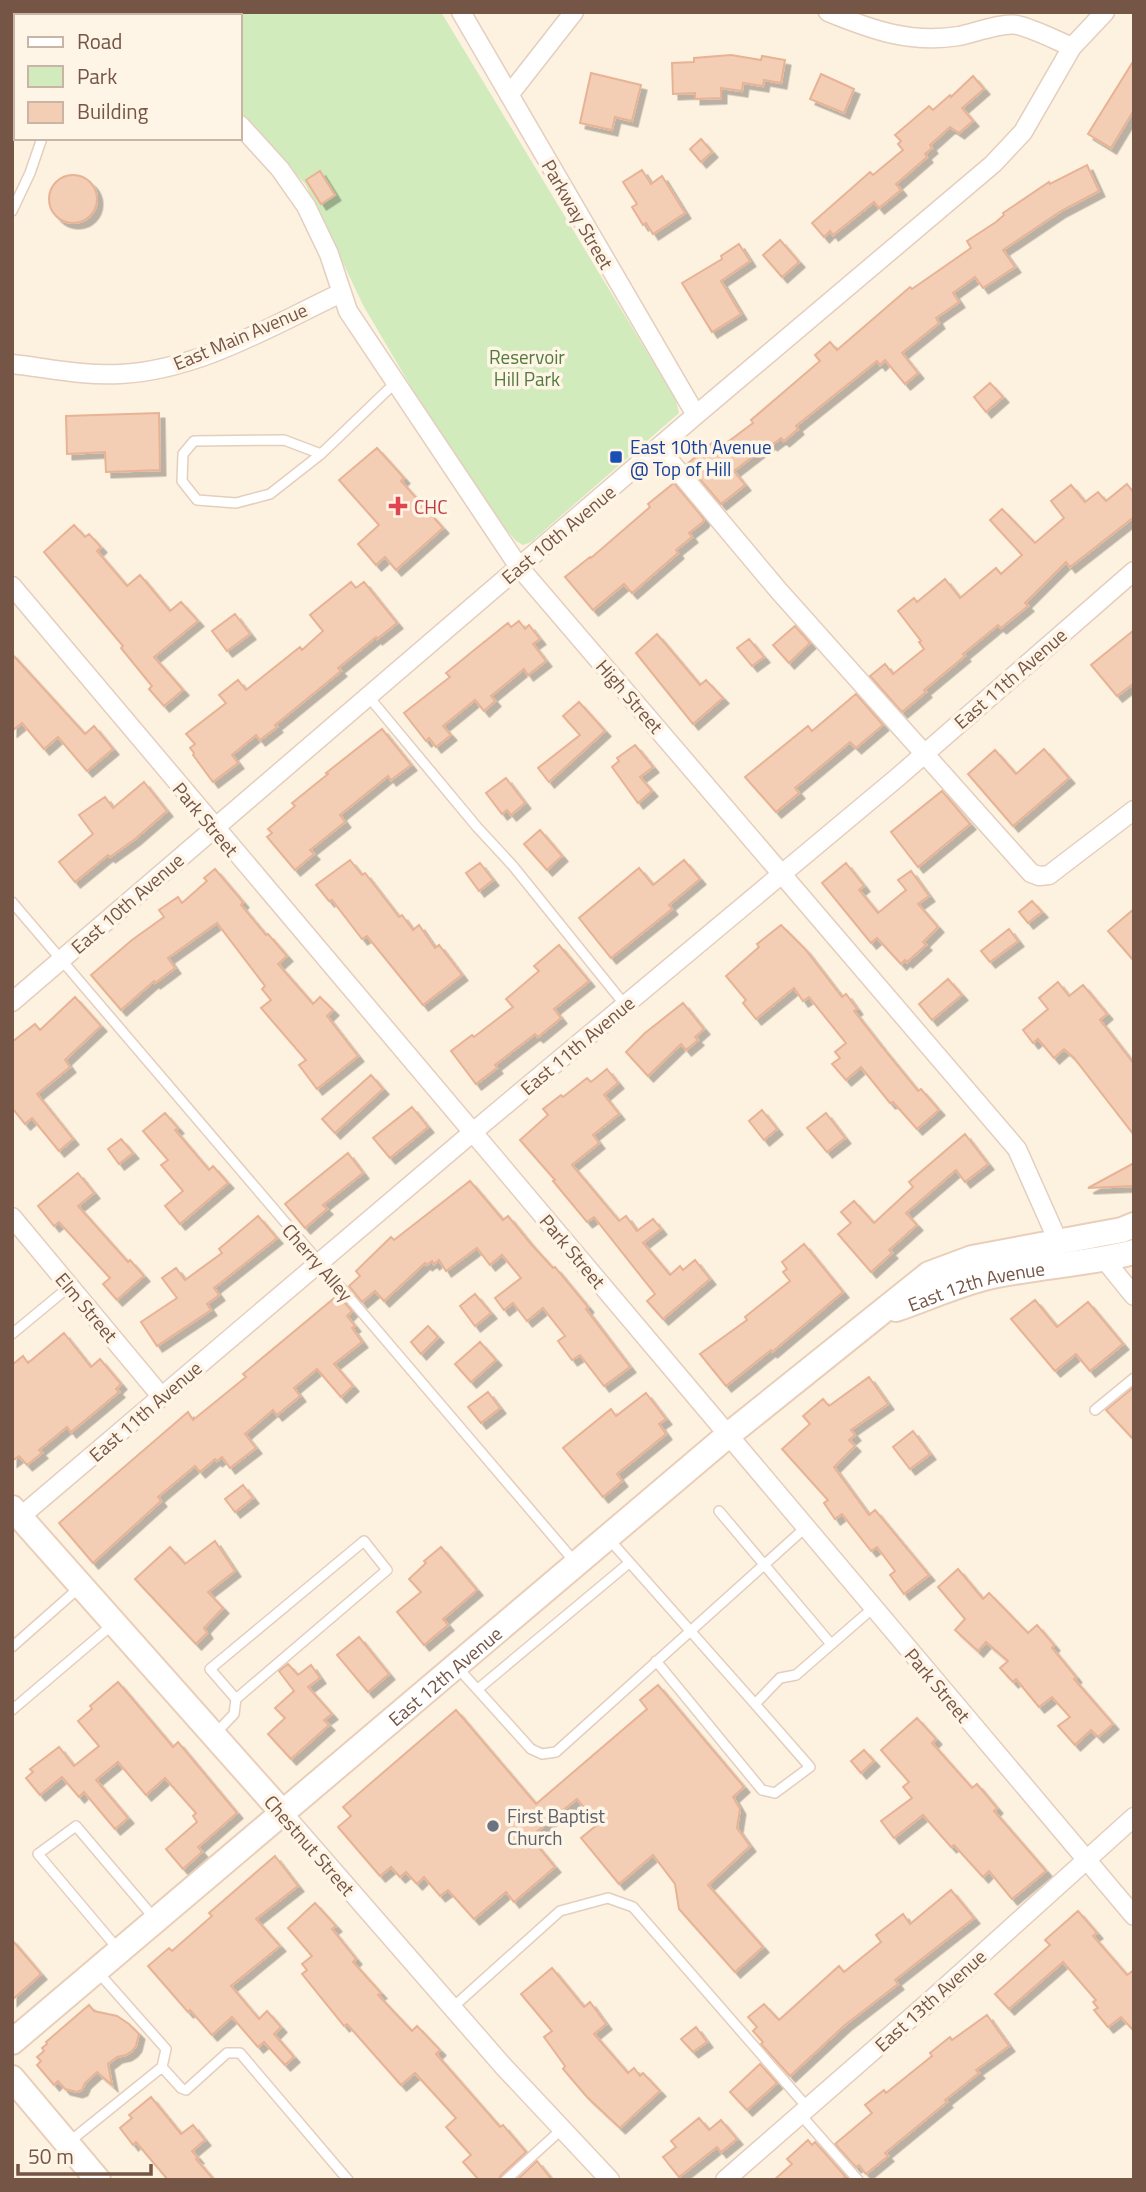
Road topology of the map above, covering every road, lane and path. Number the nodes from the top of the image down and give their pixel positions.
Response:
1 (461, 12) edge
2 (574, 12) edge
3 (828, 12) edge
4 (1105, 12) edge
5 (1072, 47) junction
6 (509, 95) junction
7 (242, 127) edge
8 (41, 140) edge
9 (12, 211) edge
10 (341, 293) junction
11 (12, 364) edge
12 (396, 382) junction
13 (696, 415) junction
14 (659, 448) junction
15 (321, 454) junction
16 (519, 567) junction
17 (1134, 571) edge
18 (12, 586) edge
19 (368, 696) junction
20 (925, 753) junction
21 (1134, 810) edge
22 (214, 828) junction
23 (782, 873) junction
24 (12, 902) edge
25 (60, 960) junction
26 (12, 1002) edge
27 (625, 1005) junction
28 (473, 1132) junction
29 (12, 1217) edge
30 (1134, 1225) edge
31 (1058, 1241) junction
32 (1134, 1252) edge
33 (1104, 1259) junction
34 (319, 1263) junction
35 (70, 1286) junction
36 (1134, 1296) edge
37 (882, 1313) junction
38 (12, 1334) edge
39 (1134, 1378) edge
40 (161, 1396) junction
41 (1095, 1410) dead end
42 (727, 1436) junction
43 (719, 1511) dead end
44 (16, 1513) edge
45 (805, 1528) junction
46 (607, 1537) junction
47 (629, 1563) junction
48 (576, 1564) junction
49 (764, 1565) junction
50 (81, 1586) junction
51 (873, 1608) junction
52 (114, 1623) junction
53 (690, 1631) junction
54 (831, 1644) junction
55 (12, 1647) edge
56 (656, 1661) junction
57 (456, 1665) junction
58 (478, 1689) junction
59 (236, 1699) junction
60 (755, 1704) junction
61 (12, 1710) edge
62 (214, 1735) junction
63 (282, 1812) junction
64 (1134, 1818) edge
65 (1086, 1860) junction
66 (1134, 1916) edge
67 (155, 1920) junction
68 (120, 1950) junction
69 (96, 1970) junction
70 (453, 2008) junction
71 (12, 2042) edge
72 (162, 2067) junction
73 (16, 2089) edge
74 (804, 2111) junction
75 (562, 2129) junction
76 (68, 2143) junction
77 (98, 2180) edge
78 (348, 2180) edge
79 (506, 2180) edge
80 (610, 2180) edge
81 (725, 2180) edge
82 (858, 2180) edge

1 - 6 street, Parkway Street
2 - 6 street
3 - 5 street
4 - 5 street, East 10th Avenue
5 - 13 street, East 10th Avenue
6 - 13 street, Parkway Street
7 - 10 street, High Street
8 - 9 lane
10 - 11 street, East Main Avenue
10 - 12 street, High Street
12 - 15 lane
12 - 16 street, High Street
13 - 14 street, East 10th Avenue
14 - 16 street, East 10th Avenue
14 - 20 street
15 - 15 lane
16 - 19 street, East 10th Avenue
16 - 23 street, High Street
17 - 20 street, East 11th Avenue
18 - 22 street, Park Street
19 - 22 street, East 10th Avenue
19 - 27 lane
20 - 21 street
20 - 23 street, East 11th Avenue
22 - 25 street, East 10th Avenue
22 - 28 street, Park Street
23 - 27 street, East 11th Avenue
23 - 31 street, High Street
24 - 25 lane, Cherry Alley
25 - 26 street, East 10th Avenue
25 - 34 lane, Cherry Alley
27 - 28 street, East 11th Avenue
28 - 34 street, East 11th Avenue
28 - 42 street, Park Street
29 - 35 street, Elm Street
30 - 31 street, East 12th Avenue
31 - 37 street, East 12th Avenue
32 - 33 street, East 12th Avenue
33 - 36 street
33 - 37 street, East 12th Avenue
34 - 40 street, East 11th Avenue
34 - 48 lane, Cherry Alley
35 - 38 lane
35 - 40 street, Elm Street
37 - 42 street, East 12th Avenue
39 - 41 lane
40 - 44 street, East 11th Avenue
42 - 45 street, Park Street
42 - 46 street, East 12th Avenue
43 - 49 lane
44 - 50 street, Chestnut Street
45 - 49 lane
45 - 51 street, Park Street
46 - 47 lane
46 - 48 street, East 12th Avenue
47 - 53 lane
47 - 58 lane
48 - 57 street, East 12th Avenue
49 - 53 lane
49 - 54 lane
50 - 52 street, Chestnut Street
50 - 55 lane
51 - 54 lane
51 - 65 street, Park Street
52 - 61 lane
52 - 62 street, Chestnut Street
53 - 56 lane
53 - 60 lane
54 - 60 lane
56 - 58 lane
56 - 60 lane
57 - 58 lane
57 - 63 street, East 12th Avenue
59 - 59 lane
59 - 62 lane
62 - 63 street, Chestnut Street
63 - 67 street, East 12th Avenue
63 - 70 street, Chestnut Street
64 - 65 street, East 13th Avenue
65 - 66 street, Park Street
65 - 74 street, East 13th Avenue
67 - 68 street, East 12th Avenue
67 - 68 lane
68 - 69 street, East 12th Avenue
69 - 71 street, East 12th Avenue
69 - 72 lane
70 - 74 lane
70 - 75 street, Chestnut Street
72 - 76 lane
72 - 78 lane
73 - 76 street
74 - 81 street, East 13th Avenue
74 - 82 lane
75 - 79 lane
75 - 80 street, Chestnut Street
76 - 77 street

